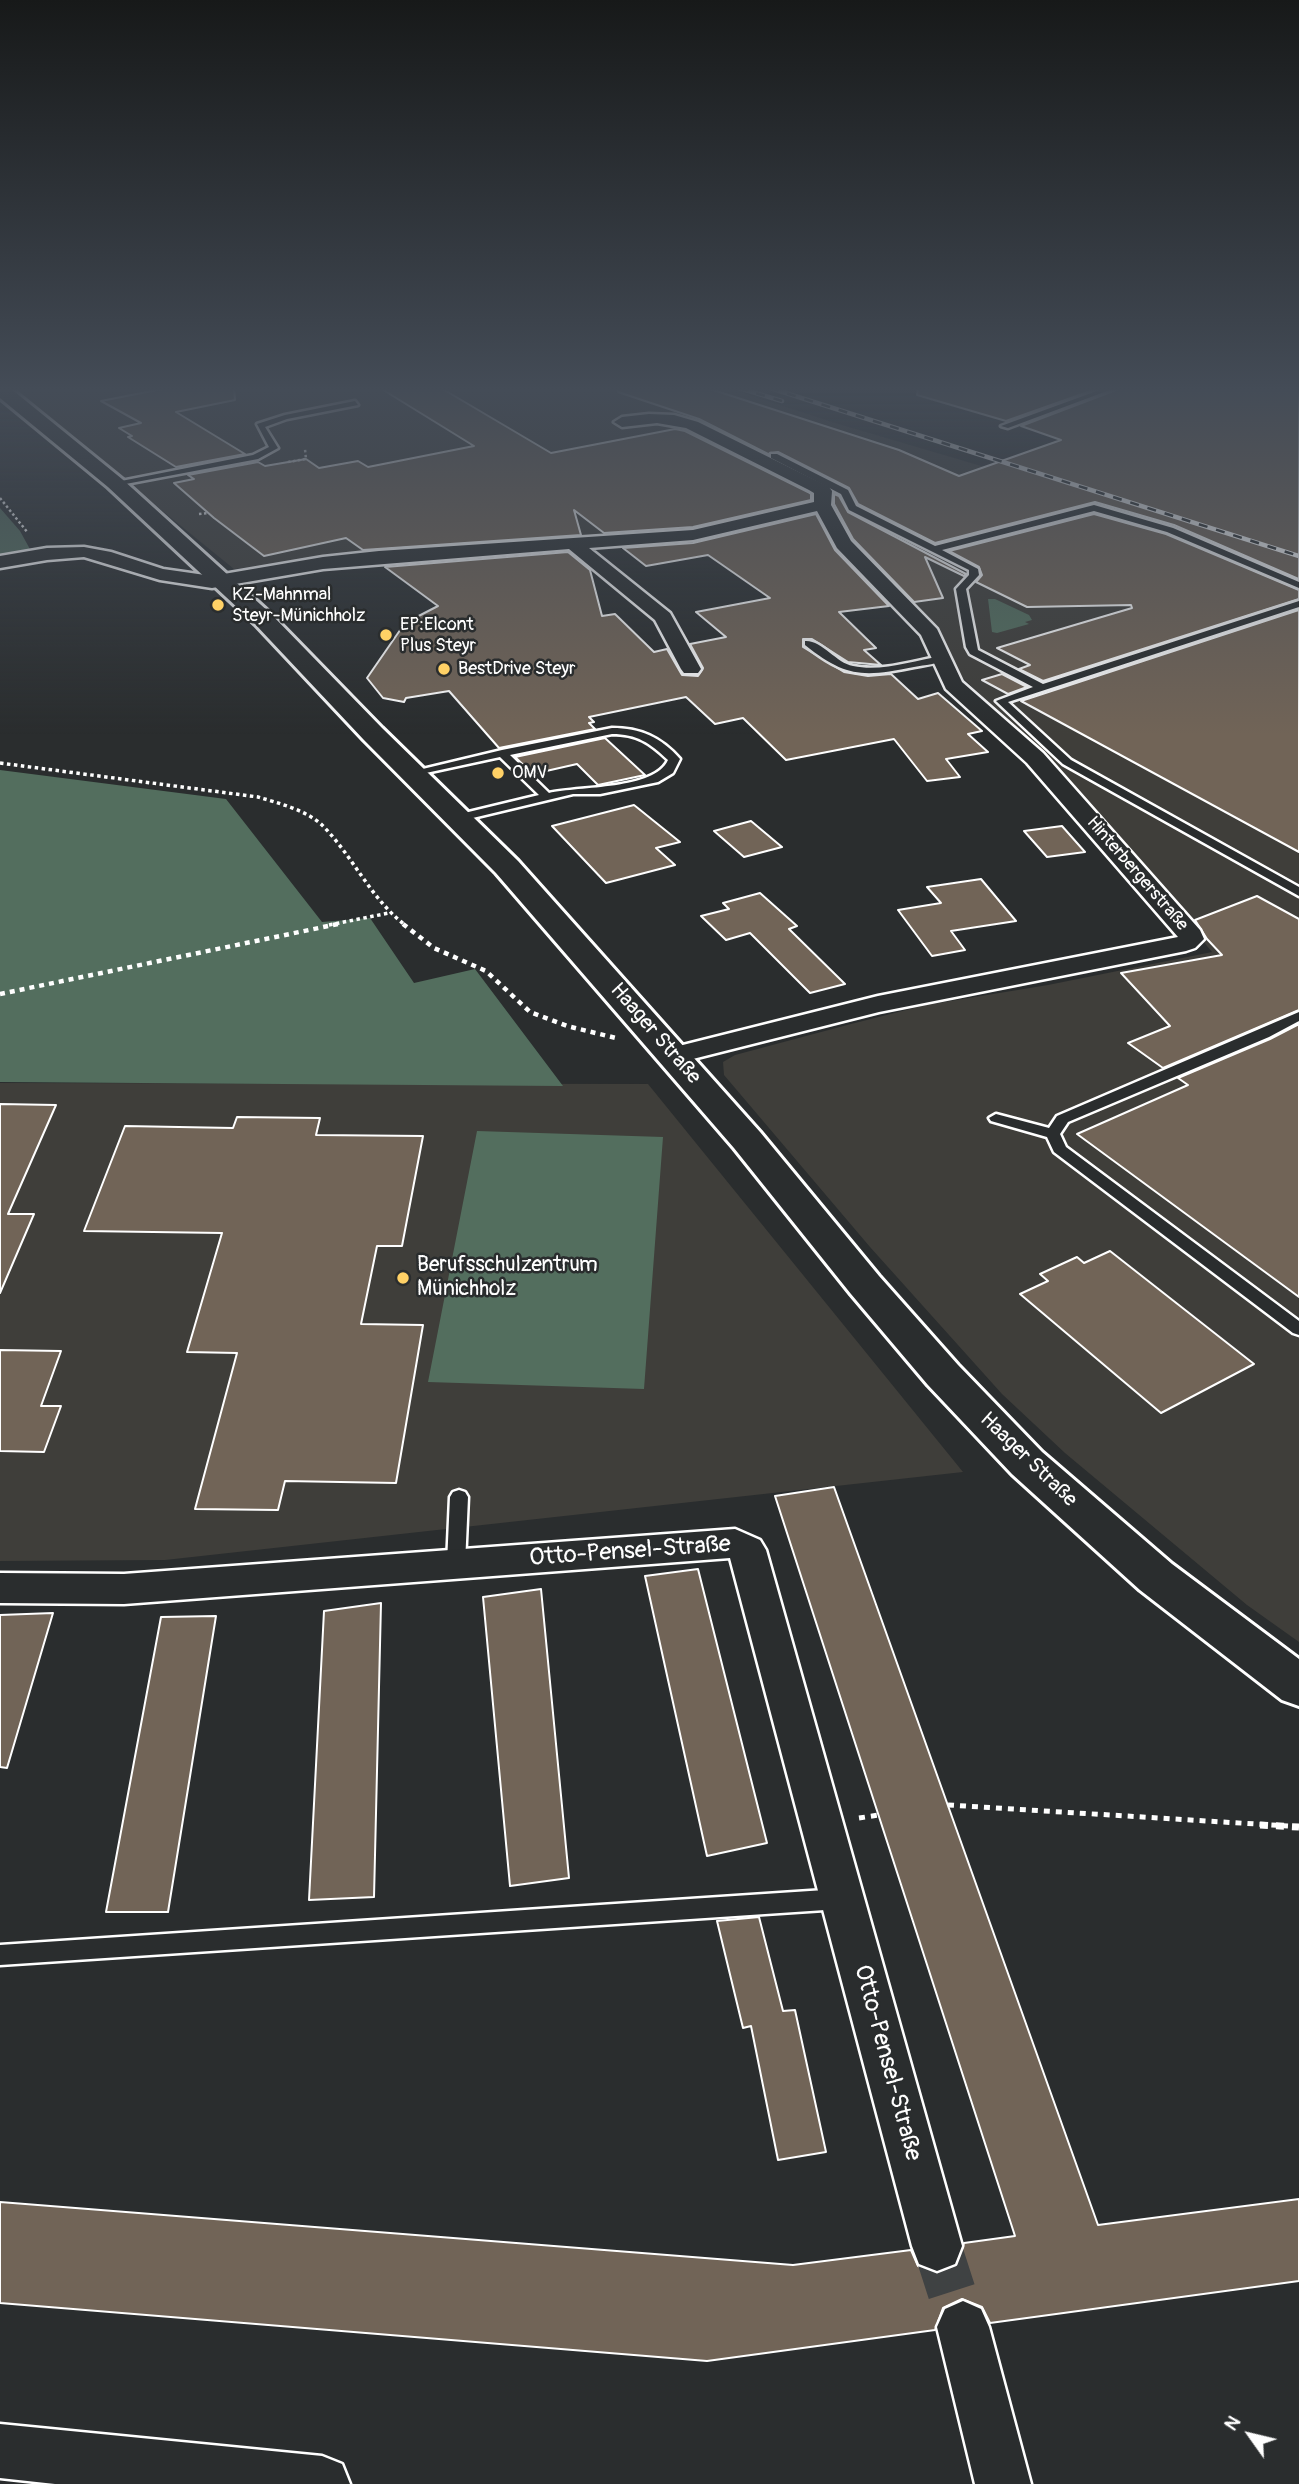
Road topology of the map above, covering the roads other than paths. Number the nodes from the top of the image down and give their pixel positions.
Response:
1 (138, 504) edge
2 (850, 504) edge
3 (822, 505) joint
4 (575, 544) junction
5 (935, 549) junction
6 (0, 562) edge
7 (222, 581) junction
8 (1299, 585) edge
9 (1299, 604) edge
10 (809, 643) dead end
11 (941, 659) junction
12 (691, 669) dead end
13 (1039, 686) junction
14 (502, 753) junction
15 (412, 773) junction
16 (546, 796) junction
17 (456, 818) junction
18 (1299, 892) edge
19 (1299, 1016) edge
20 (667, 1049) junction
21 (996, 1118) dead end
22 (1053, 1134) junction
23 (1299, 1329) edge
24 (459, 1497) dead end
25 (456, 1564) junction
26 (0, 1588) edge
27 (1299, 1686) edge
28 (843, 1899) junction
29 (0, 1955) edge
30 (937, 2246) tunnel mouth
31 (963, 2327) tunnel mouth
32 (0, 2451) edge
33 (322, 2484) edge
34 (1003, 2484) edge

1 - 7 main road, Haager Straße
2 - 5 lane
3 - 4 street
3 - 11 street, Hinterbergerstraße
4 - 7 street
4 - 12 street
5 - 8 lane
5 - 13 lane
6 - 7 street
7 - 15 main road, Haager Straße
9 - 13 lane
10 - 11 lane
11 - 20 street, Hinterbergerstraße
13 - 18 lane
14 - 15 lane
14 - 16 lane
14 - 16 lane
15 - 17 main road, Haager Straße
16 - 17 lane
17 - 20 main road, Haager Straße
19 - 22 lane
20 - 27 main road, Haager Straße
21 - 22 lane
22 - 23 lane
24 - 25 lane
25 - 26 street, Otto-Pensel-Straße
25 - 28 street, Otto-Pensel-Straße
28 - 29 lane
28 - 30 street, Otto-Pensel-Straße
31 - 34 street
32 - 33 street

